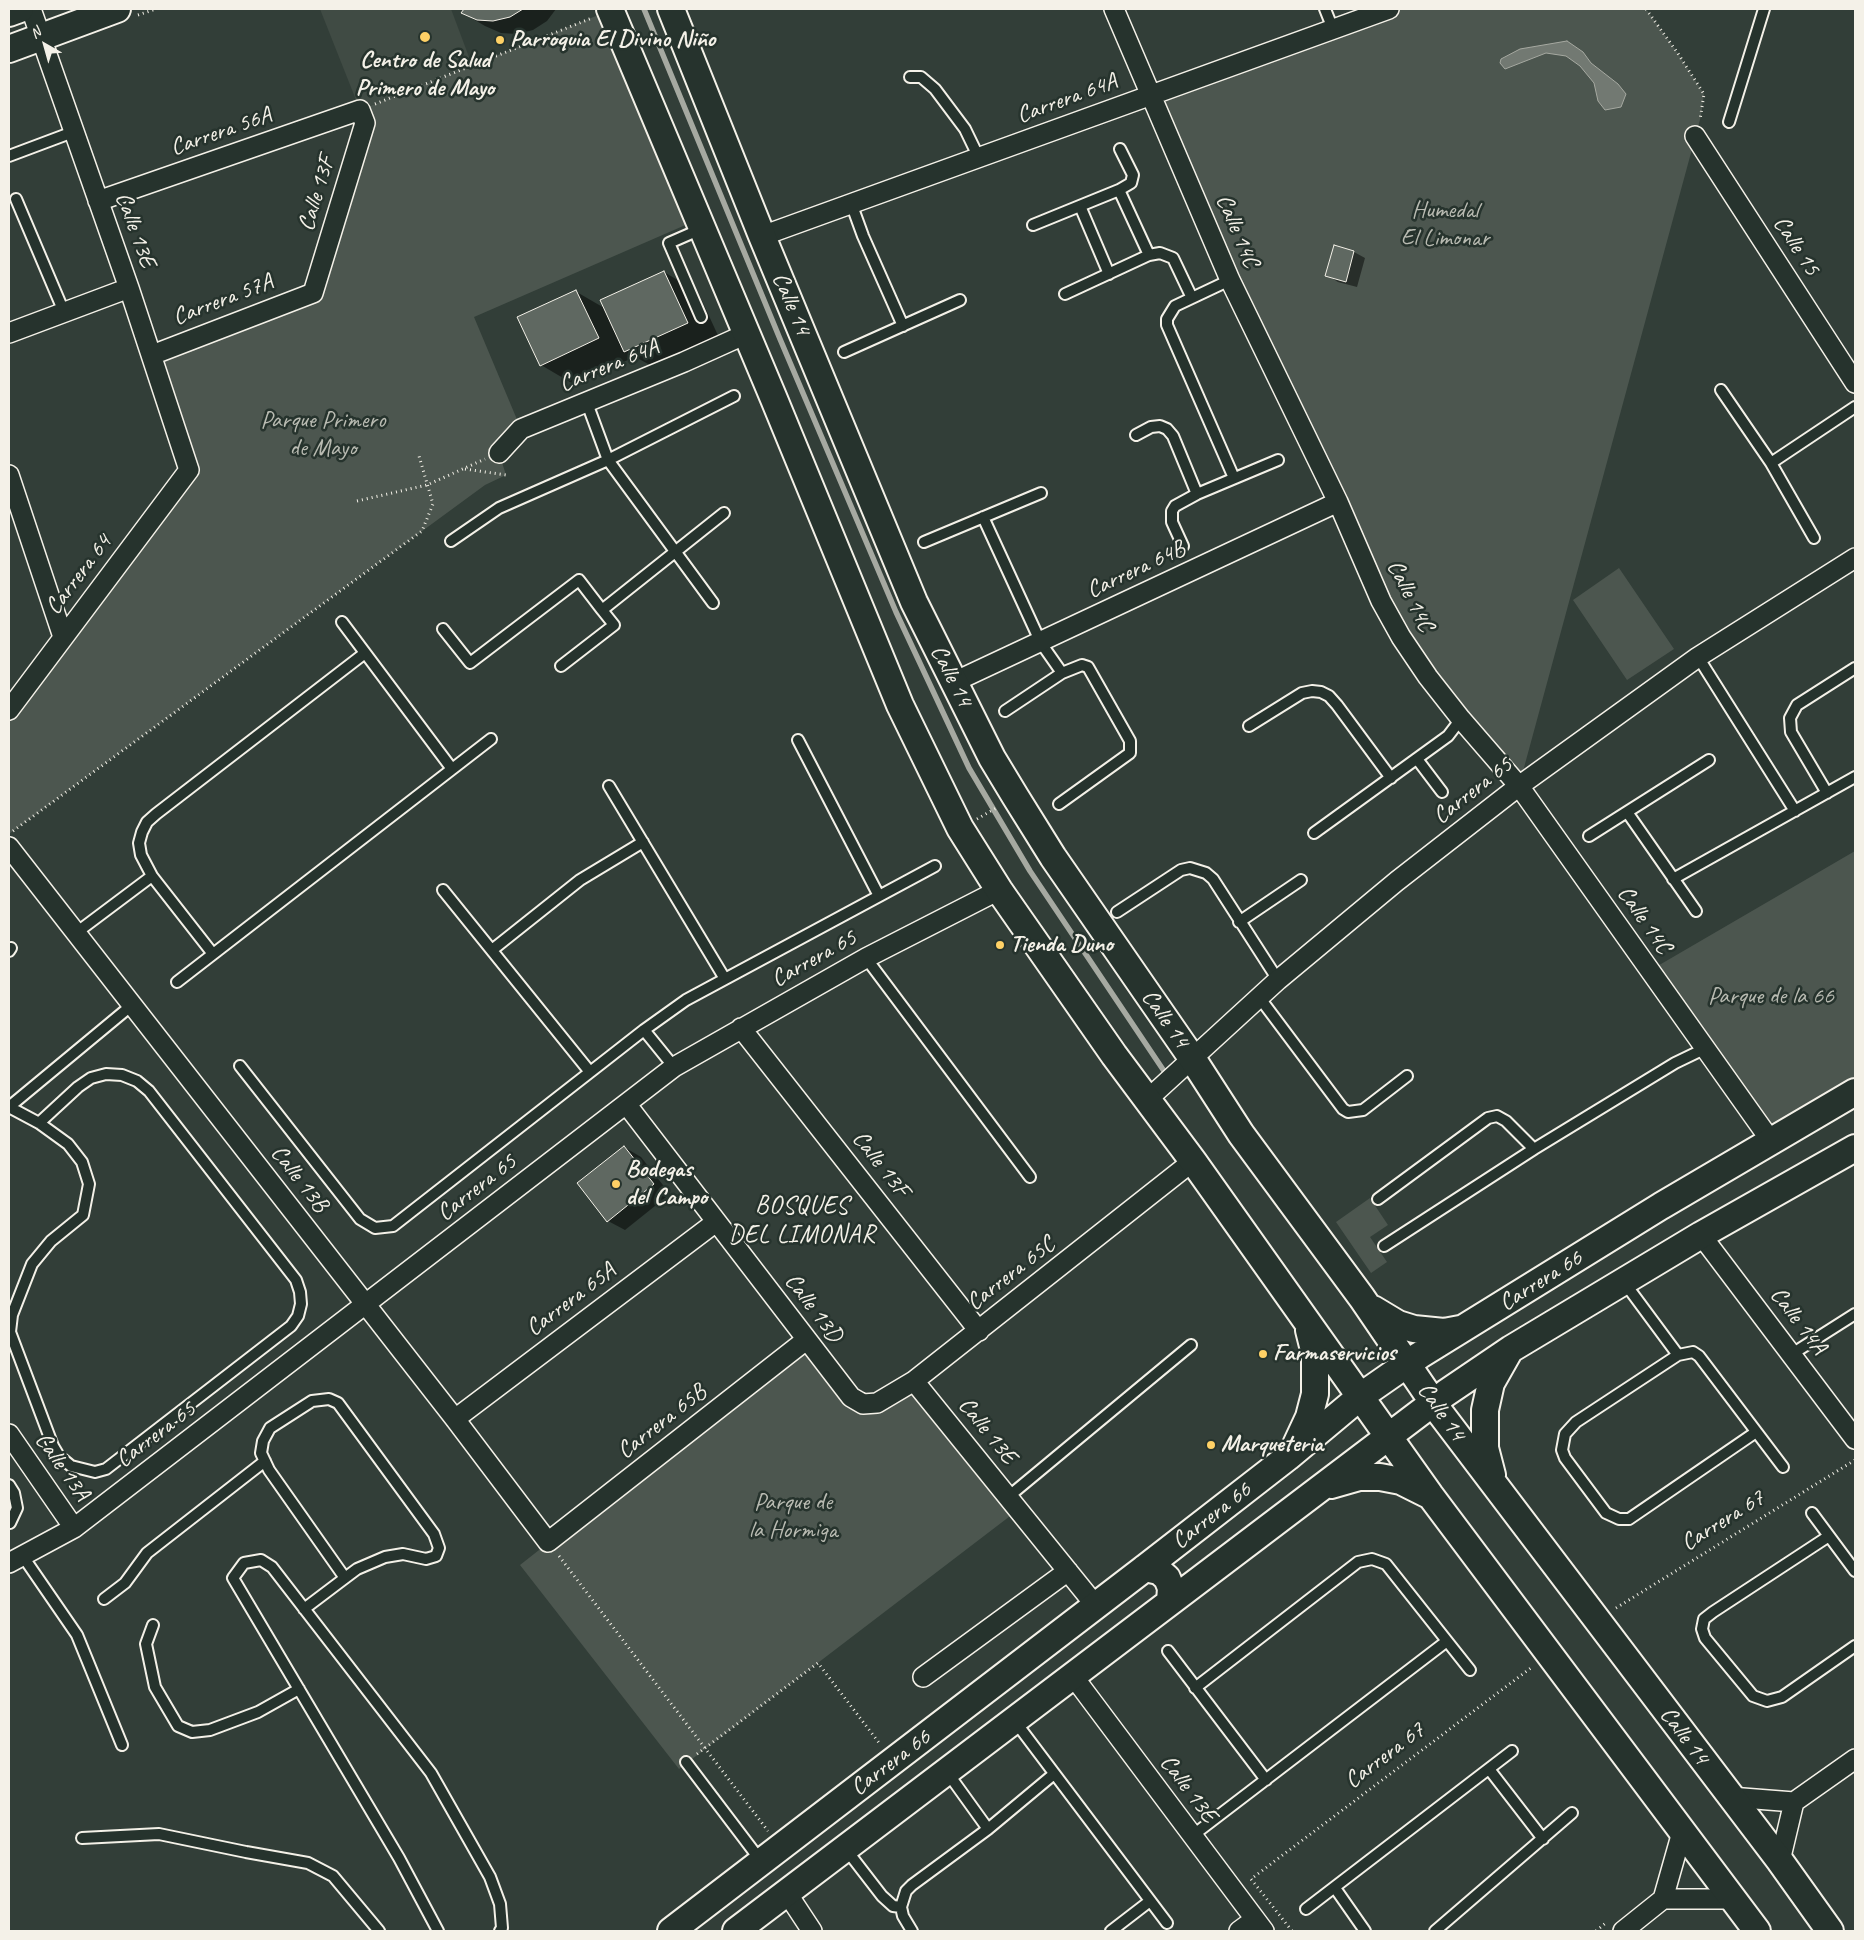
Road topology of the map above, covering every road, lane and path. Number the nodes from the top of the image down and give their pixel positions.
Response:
1 (20, 9) edge
2 (31, 9) edge
3 (117, 9) edge
4 (671, 9) edge
5 (1114, 9) edge
6 (1325, 9) edge
7 (1389, 9) edge
8 (1646, 9) edge
9 (1764, 9) edge
10 (610, 10) edge
11 (9, 13) edge
12 (1333, 29) junction
13 (40, 36) junction
14 (9, 49) edge
15 (910, 77) dead end
16 (1151, 95) junction
17 (360, 110) junction
18 (1729, 122) dead end
19 (73, 132) junction
20 (1695, 136) joint
21 (1120, 149) dead end
22 (9, 156) edge
23 (979, 158) junction
24 (1119, 190) junction
25 (16, 199) dead end
26 (98, 201) junction
27 (851, 203) junction
28 (1080, 206) junction
29 (1033, 225) dead end
30 (701, 229) junction
31 (762, 236) junction
32 (1149, 255) junction
33 (1109, 274) junction
34 (1230, 280) junction
35 (129, 288) junction
36 (313, 293) joint
37 (1065, 294) dead end
38 (1192, 298) junction
39 (960, 300) dead end
40 (64, 312) junction
41 (701, 317) dead end
42 (903, 326) junction
43 (9, 333) edge
44 (746, 334) junction
45 (844, 352) dead end
46 (152, 355) junction
47 (1855, 383) edge
48 (1722, 390) dead end
49 (734, 396) dead end
50 (587, 402) junction
51 (1855, 407) edge
52 (1136, 435) dead end
53 (499, 453) joint
54 (418, 456) dead end
55 (608, 460) junction
56 (1278, 460) dead end
57 (1771, 463) junction
58 (463, 469) junction
59 (189, 470) joint
60 (9, 475) edge
61 (506, 475) dead end
62 (1234, 478) junction
63 (428, 485) junction
64 (1041, 493) dead end
65 (1197, 494) junction
66 (357, 501) dead end
67 (1338, 502) junction
68 (724, 513) dead end
69 (983, 517) junction
70 (1814, 538) dead end
71 (451, 541) dead end
72 (924, 542) dead end
73 (1183, 546) dead end
74 (675, 554) junction
75 (1855, 558) edge
76 (713, 603) dead end
77 (602, 610) junction
78 (342, 622) dead end
79 (443, 629) dead end
80 (63, 637) junction
81 (1040, 643) junction
82 (365, 653) junction
83 (1698, 657) junction
84 (561, 666) dead end
85 (1855, 668) edge
86 (1062, 672) junction
87 (954, 682) junction
88 (9, 710) edge
89 (1005, 711) dead end
90 (1461, 719) junction
91 (1249, 726) dead end
92 (491, 739) dead end
93 (798, 740) dead end
94 (1417, 759) junction
95 (1708, 760) dead end
96 (452, 769) junction
97 (1855, 777) edge
98 (1391, 778) junction
99 (609, 786) dead end
100 (1519, 786) junction
101 (1442, 792) dead end
102 (1827, 793) junction
103 (1058, 804) dead end
104 (1000, 806) dead end
105 (1795, 811) junction
106 (1627, 812) junction
107 (977, 819) dead end
108 (1314, 833) dead end
109 (9, 834) edge
110 (1589, 836) dead end
111 (643, 842) junction
112 (9, 847) edge
113 (935, 866) dead end
114 (152, 876) junction
115 (1674, 879) junction
116 (1300, 880) dead end
117 (443, 890) dead end
118 (999, 890) junction
119 (879, 896) junction
120 (1696, 911) dead end
121 (1117, 912) dead end
122 (1239, 922) junction
123 (76, 933) junction
124 (492, 950) junction
125 (214, 954) junction
126 (866, 958) junction
127 (725, 979) junction
128 (1278, 980) junction
129 (178, 982) dead end
130 (1259, 998) junction
131 (132, 1005) junction
132 (741, 1028) junction
133 (644, 1030) junction
134 (1704, 1049) junction
135 (1192, 1058) junction
136 (240, 1066) dead end
137 (674, 1067) junction
138 (590, 1072) junction
139 (1408, 1076) dead end
140 (1855, 1092) edge
141 (1148, 1099) junction
142 (627, 1104) junction
143 (9, 1107) edge
144 (40, 1122) junction
145 (1770, 1141) junction
146 (1855, 1148) edge
147 (1534, 1149) junction
148 (1193, 1161) junction
149 (1030, 1177) dead end
150 (1378, 1199) dead end
151 (716, 1222) junction
152 (1701, 1235) junction
153 (1384, 1246) dead end
154 (1623, 1282) junction
155 (1362, 1298) junction
156 (366, 1305) junction
157 (1855, 1314) edge
158 (1303, 1316) junction
159 (1466, 1328) junction
160 (979, 1331) junction
161 (806, 1340) junction
162 (1191, 1344) dead end
163 (1511, 1349) junction
164 (1792, 1354) junction
165 (1678, 1355) junction
166 (1407, 1364) junction
167 (914, 1380) junction
168 (1361, 1396) junction
169 (851, 1397) joint
170 (1433, 1402) junction
171 (455, 1418) junction
172 (1756, 1432) junction
173 (9, 1434) edge
174 (1388, 1436) junction
175 (1855, 1439) edge
176 (1288, 1457) junction
177 (1855, 1460) edge
178 (265, 1461) junction
179 (1783, 1467) dead end
180 (9, 1485) edge
181 (1430, 1495) junction
182 (1311, 1496) junction
183 (1502, 1496) junction
184 (1008, 1497) junction
185 (1812, 1513) dead end
186 (10, 1523) dead end
187 (74, 1528) junction
188 (1829, 1536) junction
189 (548, 1542) junction
190 (16, 1559) edge
191 (1145, 1568) junction
192 (1068, 1571) junction
193 (1855, 1571) edge
194 (345, 1578) junction
195 (104, 1599) dead end
196 (1170, 1602) junction
197 (1096, 1606) junction
198 (304, 1609) junction
199 (1609, 1612) dead end
200 (153, 1625) dead end
201 (1447, 1641) junction
202 (1855, 1646) edge
203 (1168, 1651) dead end
204 (1532, 1666) dead end
205 (1470, 1670) dead end
206 (1073, 1676) junction
207 (923, 1677) dead end
208 (1195, 1688) junction
209 (299, 1689) junction
210 (1014, 1720) junction
211 (922, 1738) junction
212 (122, 1744) dead end
213 (882, 1747) dead end
214 (706, 1748) junction
215 (1512, 1751) dead end
216 (1855, 1759) edge
217 (686, 1762) dead end
218 (1489, 1768) junction
219 (946, 1772) junction
220 (1054, 1774) junction
221 (1266, 1780) junction
222 (1730, 1797) junction
223 (1794, 1802) junction
224 (1572, 1813) dead end
225 (988, 1829) junction
226 (1682, 1832) junction
227 (770, 1834) dead end
228 (1192, 1836) junction
229 (82, 1838) dead end
230 (1543, 1839) junction
231 (846, 1848) junction
232 (1780, 1861) junction
233 (761, 1862) junction
234 (1335, 1888) junction
235 (787, 1893) junction
236 (1664, 1898) junction
237 (1732, 1899) junction
238 (1150, 1901) junction
239 (901, 1907) junction
240 (1306, 1909) dead end
241 (1167, 1923) dead end
242 (1259, 1925) edge
243 (1617, 1925) edge
244 (379, 1931) edge
245 (438, 1931) edge
246 (500, 1931) edge
247 (671, 1931) edge
248 (736, 1931) edge
249 (812, 1931) edge
250 (912, 1931) edge
251 (1111, 1931) edge
252 (1239, 1931) edge
253 (1292, 1931) edge
254 (1365, 1931) edge
255 (1435, 1931) edge
256 (1596, 1931) edge
257 (1757, 1931) edge
258 (1830, 1931) edge

1 - 11 street
2 - 13 street, Calle 13E
3 - 13 street
4 - 31 street, Calle 14
5 - 16 street, Calle 14C
6 - 12 lane
7 - 12 street, Carrera 64A
8 - 20 path
9 - 18 lane
10 - 17 path
10 - 30 street
12 - 16 street, Carrera 64A
13 - 14 street
13 - 19 street, Calle 13E
15 - 23 lane
16 - 23 street, Carrera 64A
16 - 34 street, Calle 14C
17 - 26 street, Carrera 56A
17 - 36 street, Calle 13F
19 - 22 lane
19 - 26 street, Calle 13E
20 - 47 street, Calle 15
21 - 24 lane
23 - 27 street, Carrera 64A
24 - 28 lane
24 - 32 lane
25 - 40 lane
26 - 35 street, Calle 13E
27 - 31 street, Carrera 64A
27 - 42 lane
28 - 29 lane
28 - 33 lane
30 - 41 lane
30 - 44 street
31 - 87 street, Calle 14
32 - 33 lane
32 - 38 lane
33 - 37 lane
34 - 38 lane
34 - 67 street, Calle 14C
35 - 40 street
35 - 46 street, Calle 13E
36 - 46 street, Carrera 57A
38 - 62 lane
39 - 42 lane
40 - 43 street
42 - 45 lane
44 - 50 street, Carrera 64A
44 - 118 street
46 - 59 street, Calle 13E
48 - 57 lane
49 - 55 lane
50 - 53 street, Carrera 64A
50 - 55 lane
51 - 57 lane
52 - 65 lane
53 - 58 path
54 - 63 path
55 - 71 lane
55 - 74 lane
56 - 62 lane
57 - 70 lane
58 - 61 path
58 - 63 path
59 - 80 street, Carrera 64
60 - 80 street
62 - 65 lane
63 - 66 path
63 - 109 path
64 - 69 lane
65 - 73 lane
67 - 81 street, Carrera 64B
67 - 90 street, Calle 14C
68 - 74 lane
69 - 72 lane
69 - 81 lane
74 - 76 lane
74 - 77 lane
75 - 83 street, Carrera 65
77 - 79 lane
77 - 84 lane
78 - 82 lane
80 - 88 street, Carrera 64
81 - 86 lane
81 - 87 street, Carrera 64B
82 - 96 lane
82 - 114 lane
83 - 100 street, Carrera 65
83 - 105 lane
85 - 102 lane
86 - 89 lane
86 - 103 lane
87 - 135 street, Calle 14
90 - 94 lane
90 - 100 street, Calle 14C
91 - 98 lane
92 - 96 lane
93 - 119 lane
94 - 98 lane
94 - 101 lane
95 - 106 lane
96 - 125 lane
97 - 102 lane
98 - 108 lane
99 - 111 lane
100 - 128 street, Carrera 65
100 - 134 street, Calle 14C
102 - 105 lane
104 - 107 path
105 - 115 lane
106 - 110 lane
106 - 115 lane
111 - 124 lane
111 - 127 lane
112 - 123 street, Calle 13B
113 - 119 lane
114 - 123 lane
114 - 125 lane
115 - 120 lane
116 - 122 lane
117 - 124 lane
118 - 126 street, Carrera 65
118 - 141 street
119 - 127 lane
121 - 122 lane
122 - 128 lane
123 - 131 street, Calle 13B
124 - 138 lane
125 - 129 lane
126 - 132 street, Carrera 65
126 - 149 lane
127 - 133 lane
128 - 130 street, Carrera 65
130 - 135 street, Carrera 65
130 - 139 lane
131 - 143 lane
131 - 156 street, Calle 13B
132 - 137 street, Carrera 65
132 - 160 street, Calle 13F
133 - 137 lane
133 - 138 lane
134 - 145 street, Calle 14C
134 - 147 lane
135 - 141 street, Carrera 65
135 - 155 street, Calle 14
136 - 138 lane
137 - 142 street, Carrera 65
140 - 145 street, Carrera 66
141 - 148 street
142 - 151 street, Calle 13D
142 - 156 street, Carrera 65
143 - 144 lane
144 - 144 lane
145 - 159 street, Carrera 66
146 - 152 street, Carrera 66
147 - 150 lane
147 - 153 lane
148 - 158 street
148 - 160 street, Carrera 65C
151 - 161 street, Calle 13D
151 - 171 street, Carrera 65A
152 - 154 street, Carrera 66
152 - 164 street, Calle 14A
154 - 163 street, Carrera 66
154 - 165 lane
155 - 159 street
155 - 166 street, Calle 14
156 - 171 street, Calle 13B
156 - 187 street, Carrera 65
157 - 164 lane
158 - 168 street
158 - 176 street
159 - 166 street, Carrera 66
160 - 167 street, Carrera 65C
161 - 169 street, Calle 13D
161 - 189 street, Carrera 65B
162 - 184 lane
163 - 170 street, Carrera 66
163 - 183 street
164 - 175 street, Calle 14A
165 - 172 lane
165 - 172 lane
166 - 168 street, Carrera 66
166 - 170 street, Calle 14
167 - 169 street, Carrera 65C
167 - 184 street, Calle 13E
168 - 174 street
168 - 176 street, Carrera 66
170 - 174 street, Carrera 66
170 - 183 street, Calle 14
171 - 189 street, Calle 13B
172 - 179 lane
173 - 187 street, Calle 13A
174 - 181 street
174 - 182 street, Carrera 66
176 - 191 street, Carrera 66
177 - 199 path, Carrera 67
178 - 194 lane
178 - 194 lane
178 - 195 lane
180 - 186 lane
181 - 182 street
181 - 226 street
182 - 196 street, Carrera 66
183 - 222 street, Calle 14
184 - 192 street, Calle 13E
185 - 188 lane
187 - 190 street, Carrera 65
188 - 193 lane
188 - 202 lane
189 - 214 path
190 - 212 lane
191 - 196 street
191 - 197 street, Carrera 66
192 - 197 street, Calle 13E
192 - 207 street
194 - 198 lane
196 - 206 street, Carrera 66
197 - 211 street, Carrera 66
198 - 209 lane
198 - 246 lane
200 - 209 lane
201 - 205 lane
201 - 208 lane
201 - 221 lane
203 - 208 lane
204 - 253 path, Carrera 67
206 - 210 street, Carrera 66
206 - 228 street, Calle 13E
208 - 221 lane
209 - 245 lane
210 - 219 street, Carrera 66
210 - 220 lane
211 - 219 street
211 - 233 street, Carrera 66
213 - 214 path
214 - 227 path
215 - 218 lane
216 - 223 street
217 - 233 lane
218 - 230 lane
218 - 234 lane
219 - 225 lane
219 - 231 street, Carrera 66
220 - 225 lane
220 - 238 lane
221 - 228 lane
222 - 223 street
222 - 232 street, Calle 14
223 - 232 street
224 - 230 lane
225 - 239 lane
226 - 236 street
226 - 237 street
228 - 242 street, Calle 13E
229 - 244 lane
230 - 255 lane
231 - 235 street, Carrera 66
231 - 239 lane
232 - 258 street, Calle 14
233 - 247 street, Carrera 66
234 - 240 lane
234 - 254 lane
235 - 248 street, Carrera 66
235 - 249 street
236 - 237 street
236 - 243 street
237 - 257 street
238 - 241 lane
238 - 251 lane
239 - 250 lane
242 - 252 street
243 - 256 path

